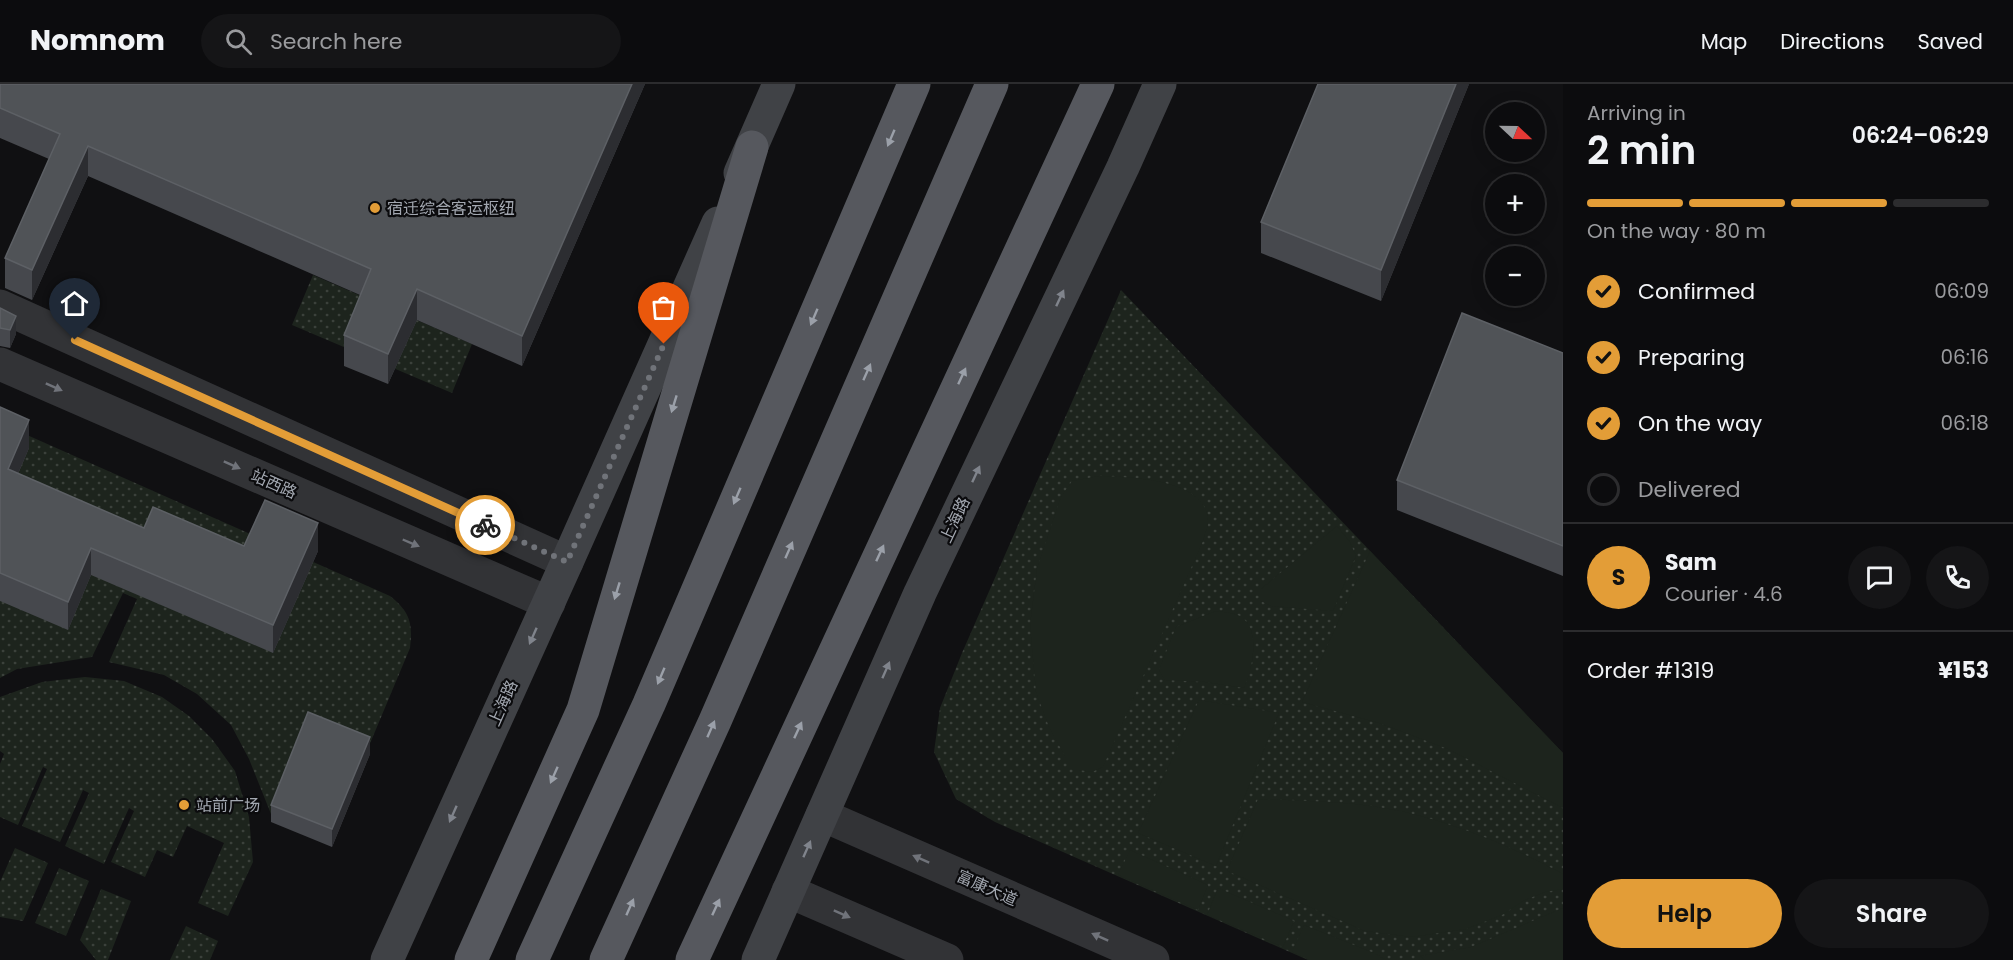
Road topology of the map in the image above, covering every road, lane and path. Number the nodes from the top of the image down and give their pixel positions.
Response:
1 (779, 84) edge
2 (914, 84) edge
3 (992, 84) edge
4 (1098, 84) edge
5 (1160, 84) edge
6 (752, 147) junction
7 (0, 306) edge
8 (0, 364) edge
9 (567, 562) junction
10 (549, 603) junction
11 (822, 815) junction
12 (788, 891) junction
13 (387, 960) edge
14 (471, 960) edge
15 (532, 960) edge
16 (606, 960) edge
17 (692, 960) edge
18 (758, 960) edge
19 (947, 960) edge
20 (1153, 960) edge

1 - 6 main road, 上海路
2 -> 15 highway
16 -> 3 highway
17 -> 4 highway
11 -> 5 main road, 上海路
6 - 9 main road, 上海路
6 -> 14 highway
7 - 9 street
8 -> 10 street, 站西路
9 - 10 main road, 上海路
10 -> 13 main road, 上海路
12 -> 11 main road, 上海路
20 -> 11 street, 富康大道
12 - 18 main road, 上海路
12 -> 19 street

